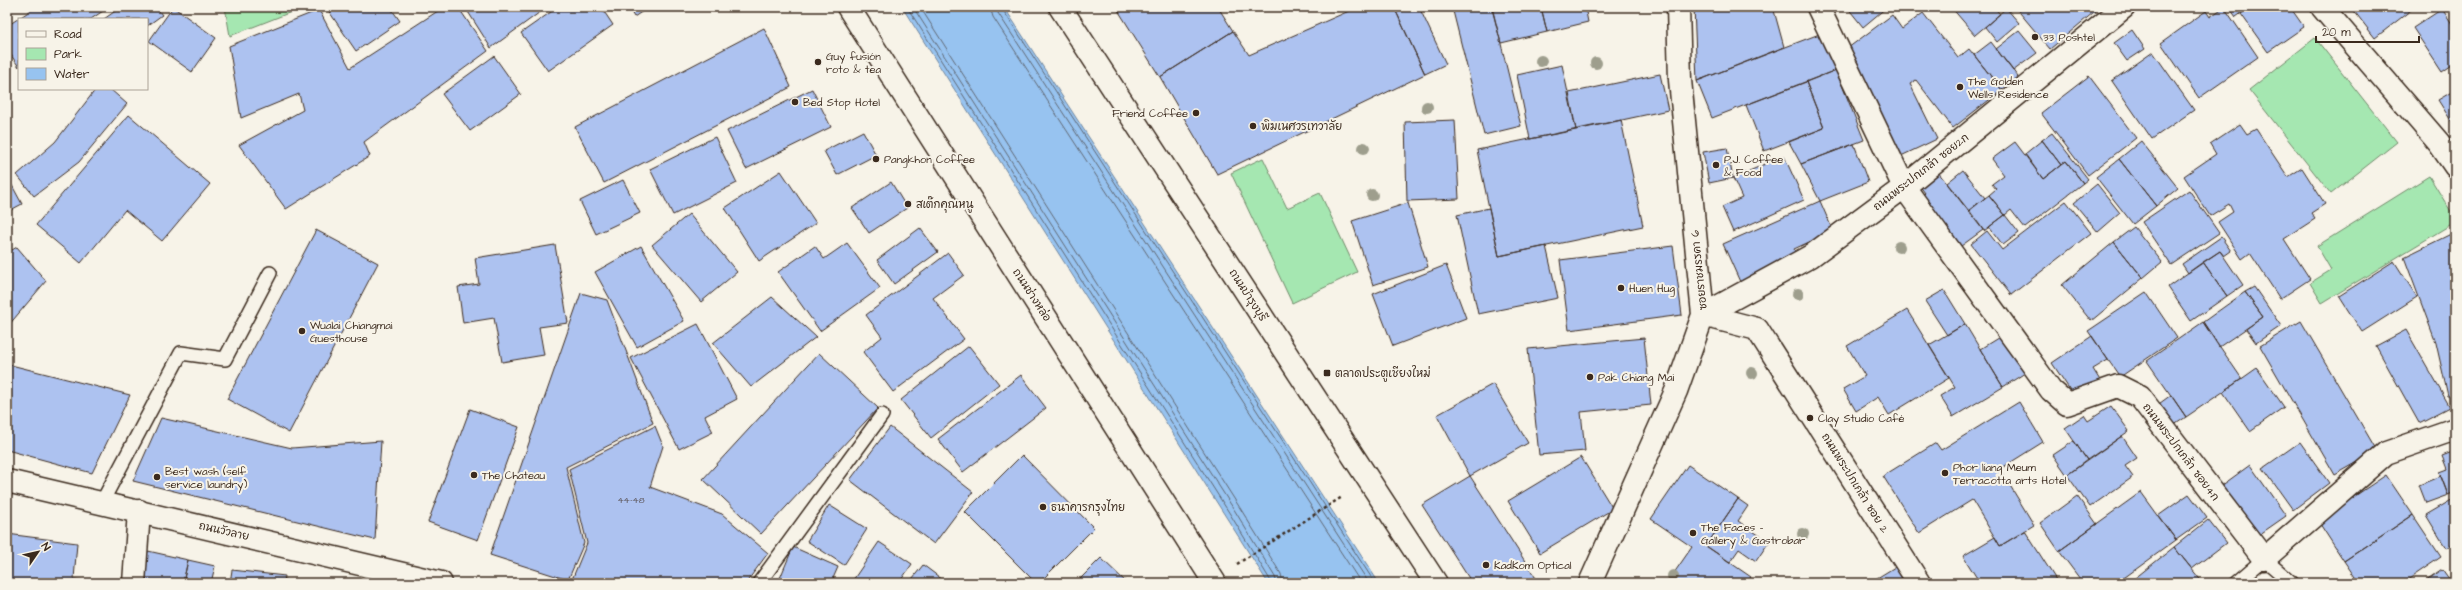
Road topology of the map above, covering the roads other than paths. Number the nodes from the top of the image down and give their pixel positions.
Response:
1 (848, 7) edge
2 (1060, 7) edge
3 (1678, 7) edge
4 (1818, 7) edge
5 (2124, 7) edge
6 (2322, 7) edge
7 (2455, 166) edge
8 (1904, 187) junction
9 (270, 273) dead end
10 (1703, 315) junction
11 (882, 415) dead end
12 (2455, 429) edge
13 (7, 481) edge
14 (102, 502) junction
15 (139, 511) junction
16 (2264, 560) junction
17 (134, 583) edge
18 (440, 583) edge
19 (760, 583) edge
20 (1215, 583) edge
21 (1436, 583) edge
22 (1590, 583) edge
23 (1919, 583) edge
24 (2236, 583) edge
25 (2292, 583) edge

1 - 20 street, ถนนช่างหล่อ
2 - 21 street, ถนนบำรุงบุรี
3 - 10 street, ซอยราชมรรคา 6
4 - 8 street
5 - 8 street, ถนนพระปกเกล้า ซอย2ก
6 - 7 street
8 - 10 street, ถนนพระปกเกล้า ซอย2ก
8 - 16 street, ถนนพระปกเกล้า ซอย4ก
9 - 14 lane
10 - 22 street, ซอยราชมรรคา 6
10 - 23 street, ถนนพระปกเกล้า ซอย 2
11 - 19 lane
12 - 16 street
13 - 14 street, ถนนวัวลาย
14 - 15 street, ถนนวัวลาย
15 - 17 street
15 - 18 street, ถนนวัวลาย
16 - 24 lane
16 - 25 lane

